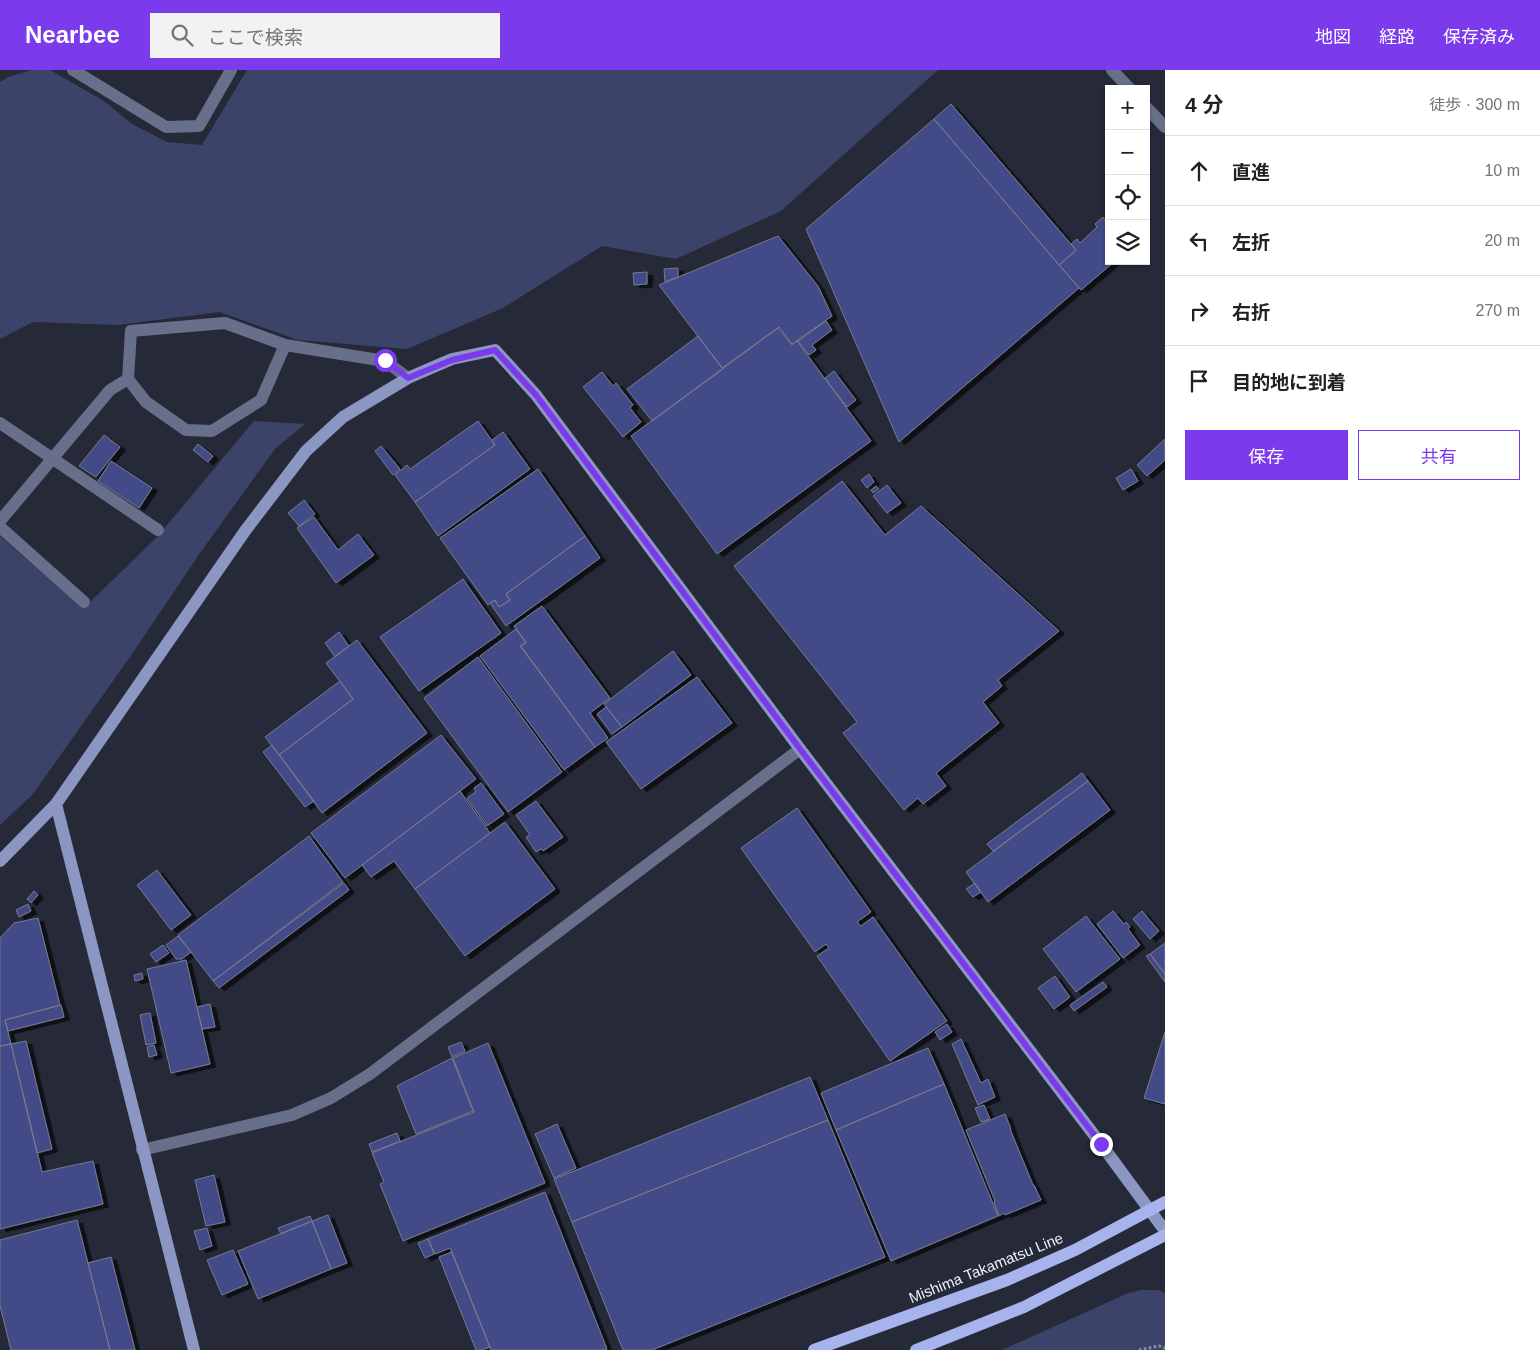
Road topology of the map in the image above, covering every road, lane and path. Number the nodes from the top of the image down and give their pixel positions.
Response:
1 (73, 70) edge
2 (231, 70) edge
3 (1112, 70) edge
4 (1126, 85) edge
5 (1150, 111) edge
6 (1165, 127) edge
7 (285, 345) junction
8 (408, 378) junction
9 (128, 379) junction
10 (0, 423) edge
11 (53, 458) junction
12 (0, 521) edge
13 (0, 527) edge
14 (158, 530) dead end
15 (84, 602) dead end
16 (800, 749) junction
17 (56, 804) junction
18 (0, 861) edge
19 (142, 1150) junction
20 (1165, 1202) edge
21 (1150, 1210) junction
22 (1165, 1231) edge
23 (1165, 1235) edge
24 (1165, 1348) edge
25 (194, 1350) edge
26 (814, 1350) edge
27 (916, 1350) edge
28 (1139, 1350) edge

1 - 2 street
3 - 4 street
5 - 6 street
7 - 8 street
7 - 9 street
7 - 9 street
8 - 16 street
8 - 17 street
9 - 11 street
10 - 11 street
11 - 12 street
11 - 14 street
13 - 15 street
16 - 19 street
16 - 21 street
17 - 18 street
17 - 19 street
19 - 25 street
20 - 21 main road, Mishima Takamatsu Line
21 - 22 street
21 - 26 main road, Mishima Takamatsu Line
23 - 27 main road
24 - 28 path

